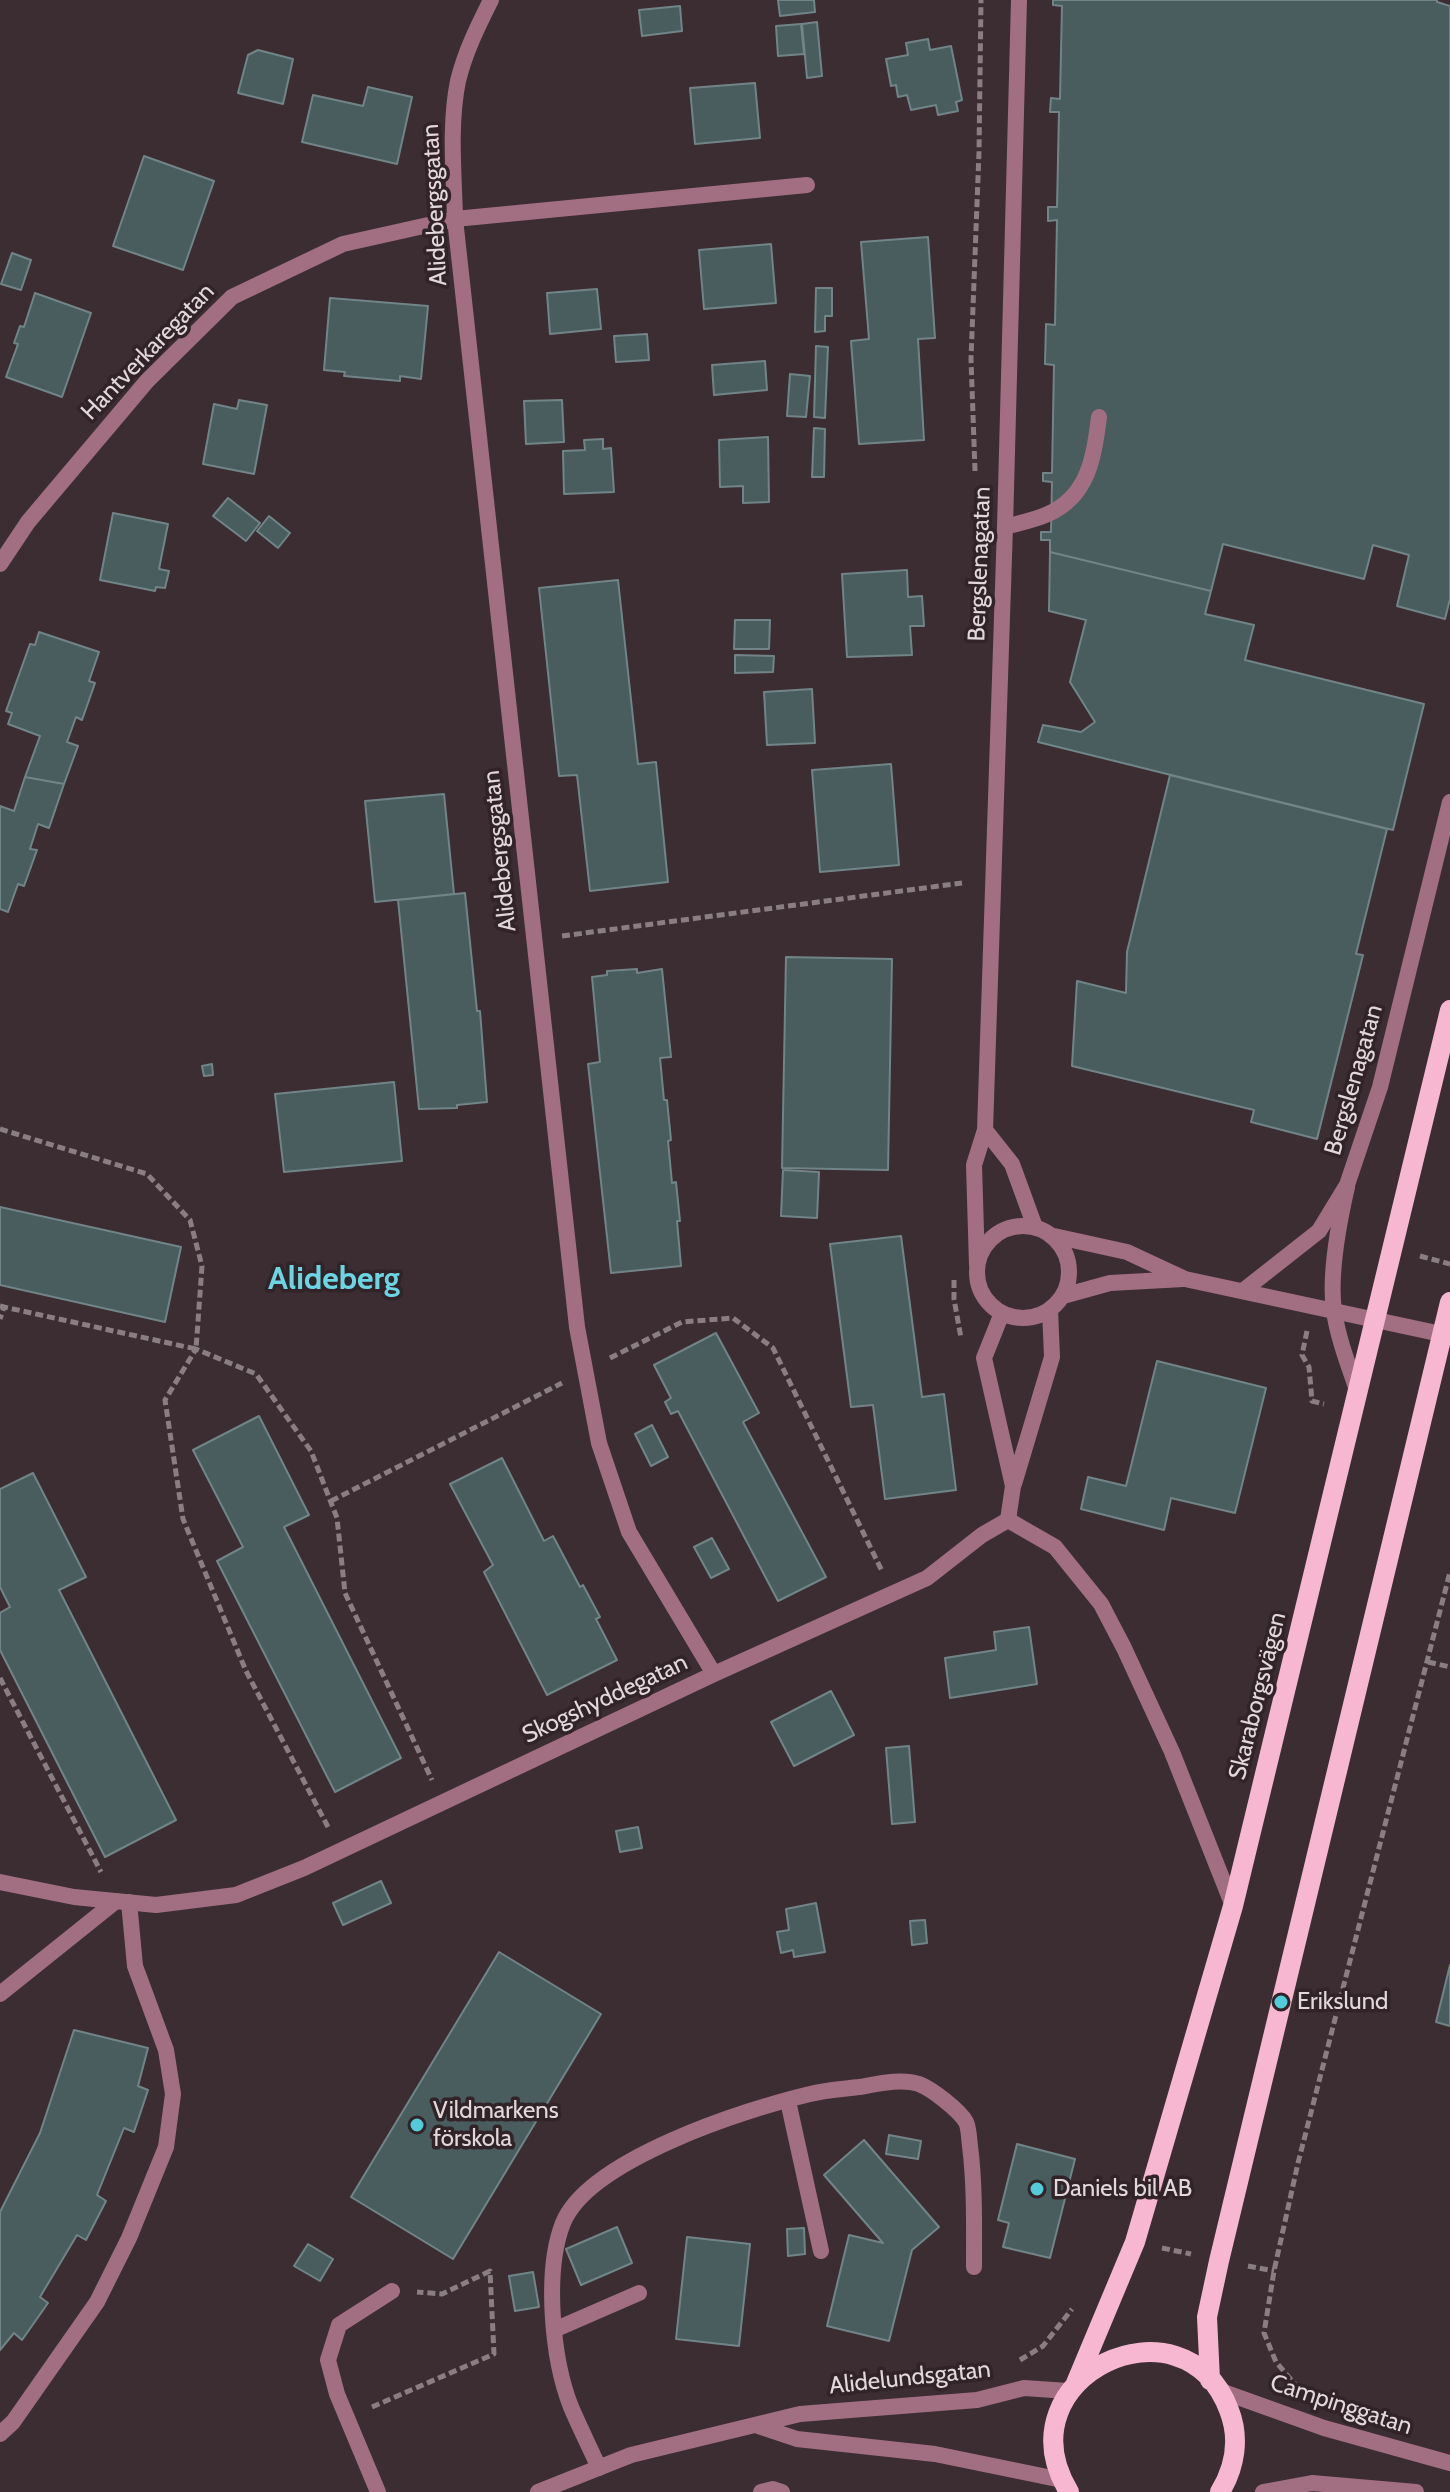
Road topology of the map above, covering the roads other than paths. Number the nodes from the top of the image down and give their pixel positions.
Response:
1 (491, 0) edge
2 (1019, 0) edge
3 (807, 185) dead end
4 (455, 219) junction
5 (1099, 417) dead end
6 (1005, 527) junction
7 (0, 564) edge
8 (1450, 802) edge
9 (1450, 1010) edge
10 (985, 1130) junction
11 (1347, 1185) junction
12 (1035, 1227) junction
13 (1054, 1236) junction
14 (977, 1265) junction
15 (1185, 1279) junction
16 (1244, 1290) junction
17 (1063, 1296) junction
18 (1450, 1302) edge
19 (1050, 1309) junction
20 (1334, 1310) junction
21 (1002, 1313) junction
22 (1374, 1318) junction
23 (1447, 1335) edge
24 (1357, 1390) junction
25 (1013, 1486) junction
26 (1008, 1520) junction
27 (714, 1674) junction
28 (0, 1882) edge
29 (122, 1902) junction
30 (1233, 1906) junction
31 (0, 1994) edge
32 (788, 2101) junction
33 (821, 2251) dead end
34 (974, 2267) dead end
35 (392, 2291) road end
36 (639, 2293) dead end
37 (554, 2330) junction
38 (1214, 2385) junction
39 (1072, 2387) junction
40 (758, 2426) junction
41 (0, 2434) edge
42 (1450, 2463) edge
43 (599, 2468) junction
44 (1066, 2488) edge
45 (378, 2492) edge
46 (538, 2492) edge
47 (761, 2492) edge
48 (782, 2492) edge
49 (1220, 2492) edge
50 (1263, 2492) edge
51 (1416, 2492) edge

1 - 4 street, Alidebergsgatan
2 - 6 street, Bergslenagatan
3 - 4 street, Hantverkaregatan
4 - 7 street, Hantverkaregatan
4 - 27 street, Alidebergsgatan
5 - 6 street
6 - 10 street, Bergslenagatan
8 - 11 street, Bergslenagatan
9 - 22 main road, Skaraborgsvägen
10 - 12 street
10 - 14 street, Bergslenagatan
11 - 16 street, Bergslenagatan
11 - 20 street, Bergslenagatan
12 - 13 street
12 - 14 street
13 - 15 street
13 - 17 street
14 - 21 street
15 - 16 street
15 - 17 street
16 - 20 street
17 - 19 street
18 - 23 main road
19 - 21 street
19 - 25 street
20 - 22 street
20 - 24 street, Bergslenagatan
21 - 25 street
22 - 23 street
22 - 24 main road, Skaraborgsvägen
23 - 38 main road
24 - 30 main road, Skaraborgsvägen
25 - 26 street
26 - 27 street, Skogshyddegatan
26 - 30 street
27 - 29 street, Skogshyddegatan
28 - 29 street, Skogshyddegatan
29 - 31 street
29 - 41 street
30 - 39 main road, Skaraborgsvägen
32 - 33 street
32 - 34 street
32 - 37 street
35 - 45 street
36 - 37 street
37 - 43 street
38 - 39 main road
38 - 42 street, Campinggatan
38 - 49 main road
39 - 40 street, Alidelundsgatan
39 - 44 main road, Skaraborgsvägen
40 - 43 street, Alidelundsgatan
40 - 44 street, Alidelundsgatan
43 - 46 street, Alidelundsgatan
47 - 48 street
50 - 51 street

